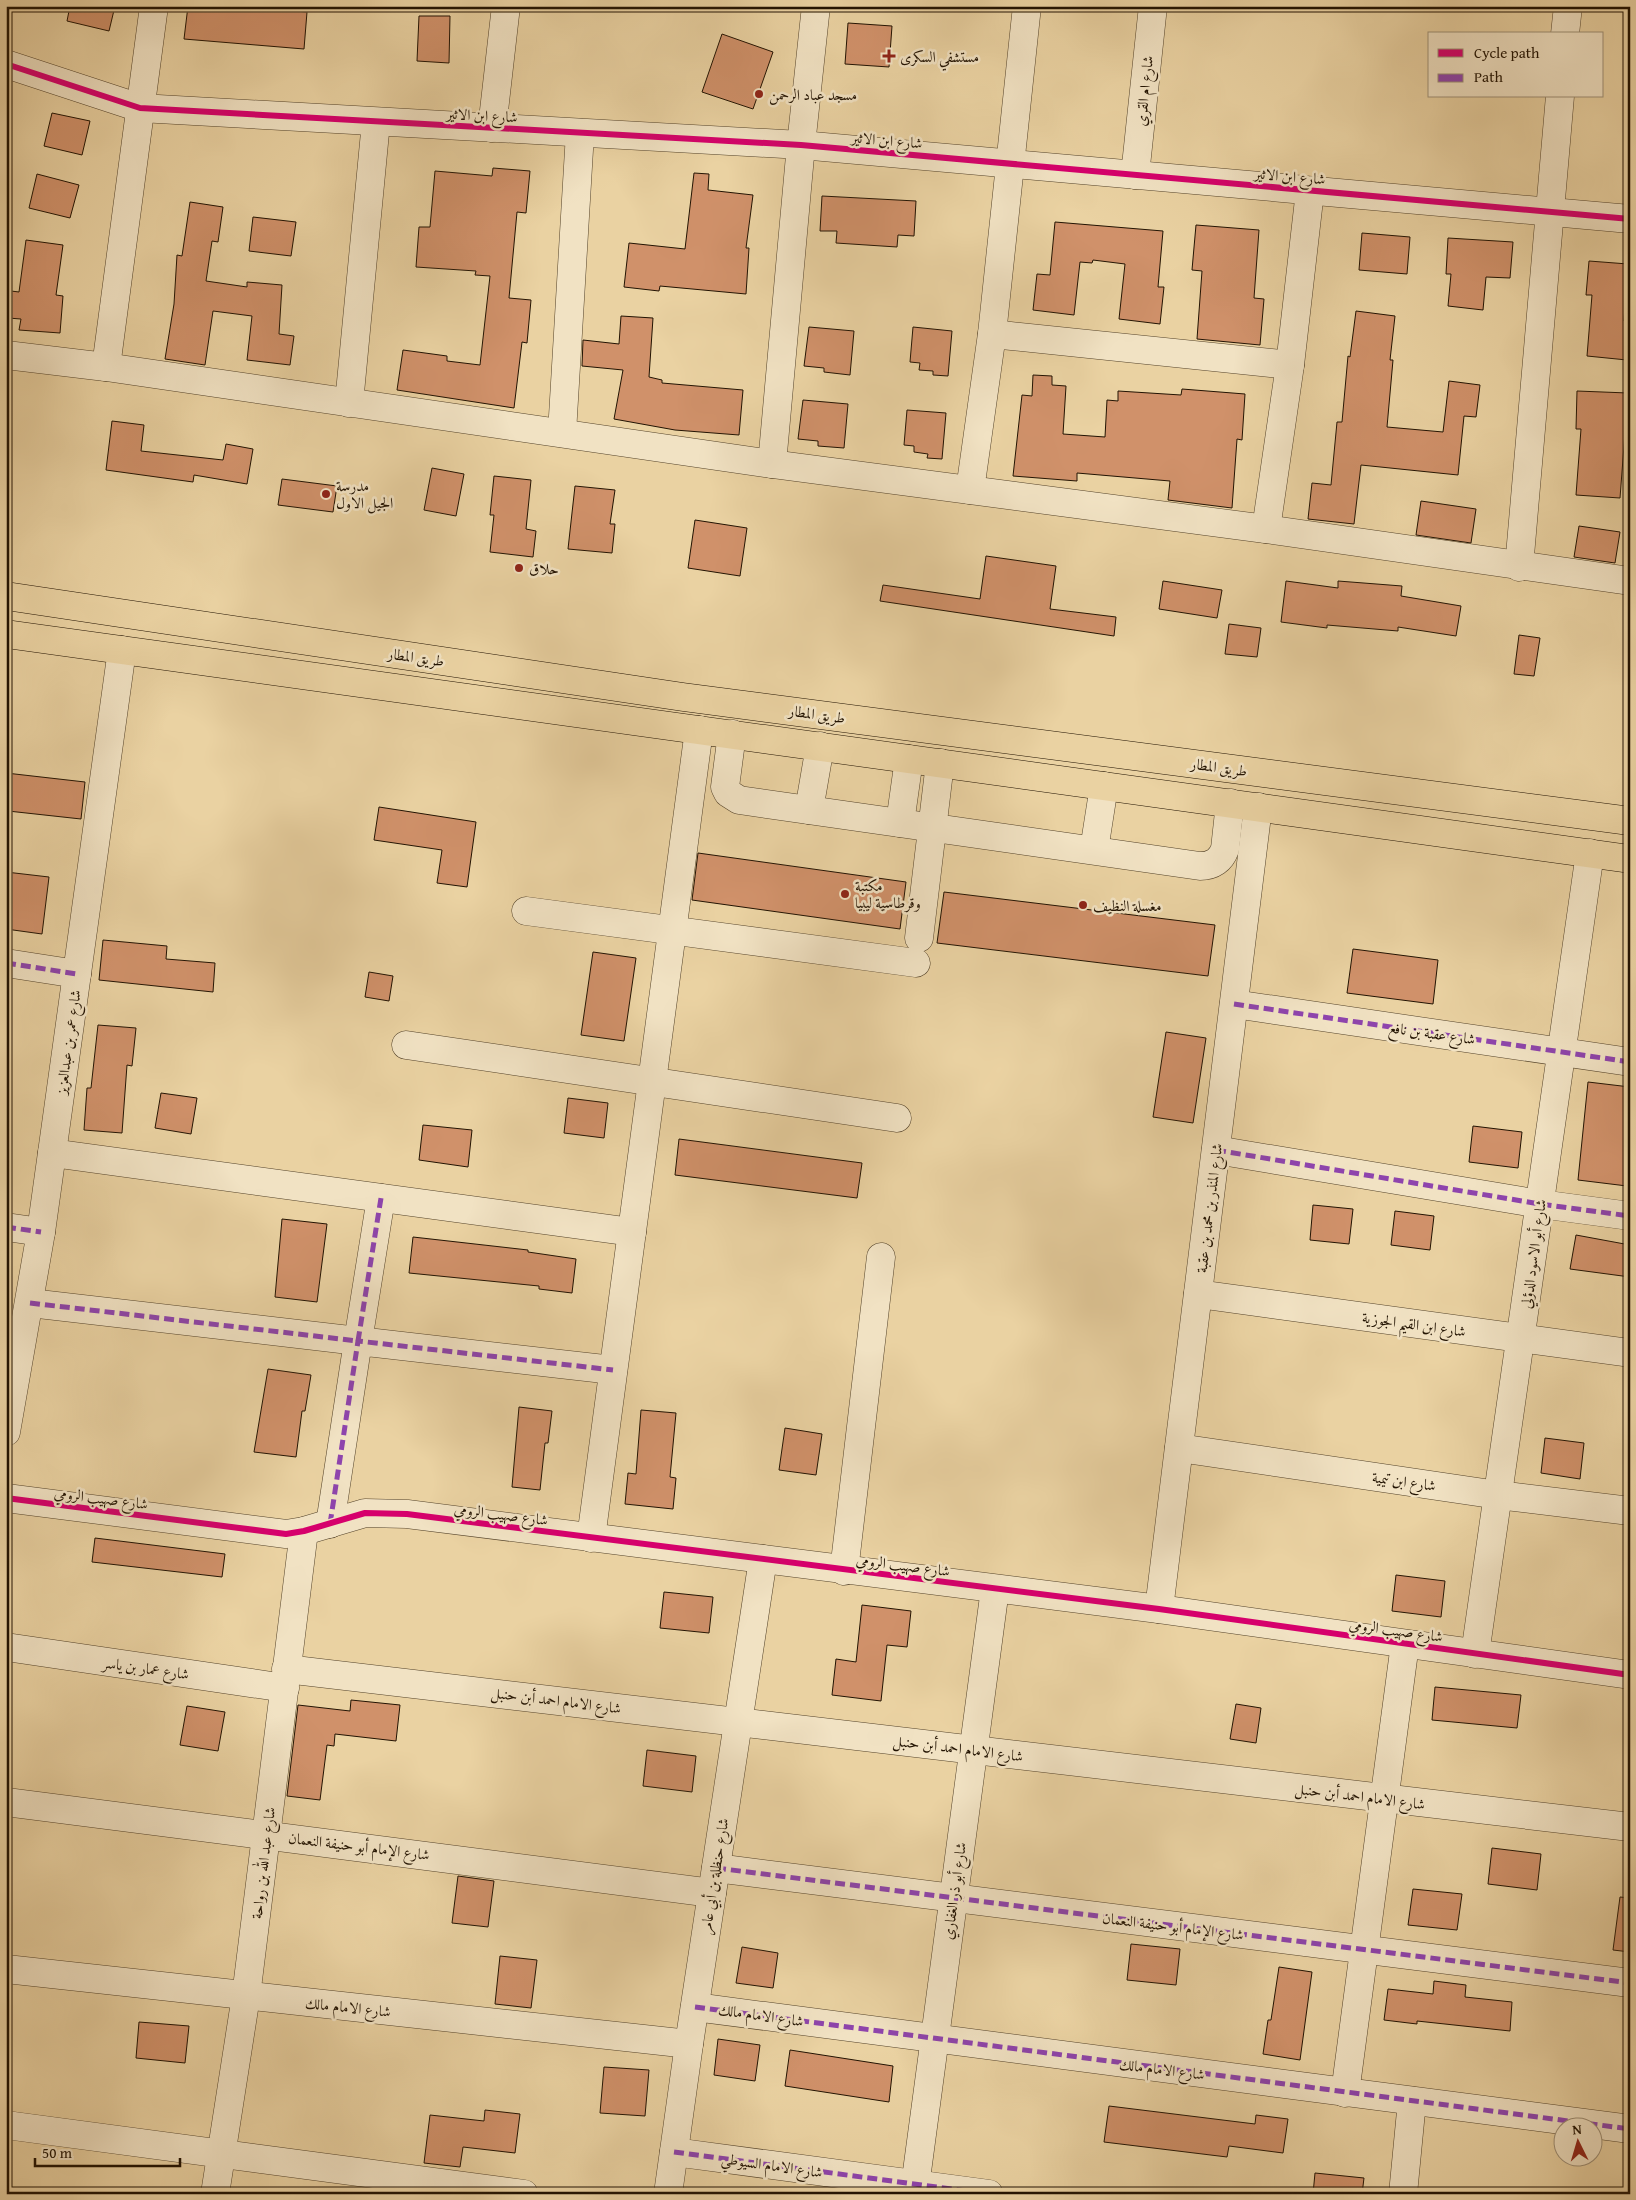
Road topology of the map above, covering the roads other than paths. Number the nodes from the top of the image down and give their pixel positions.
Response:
1 (154, 6) edge
2 (506, 6) edge
3 (816, 6) edge
4 (1027, 6) edge
5 (1153, 6) edge
6 (1568, 6) edge
7 (1565, 32) edge
8 (6, 64) edge
9 (1560, 98) edge
10 (140, 108) junction
11 (376, 122) junction
12 (492, 128) junction
13 (580, 133) junction
14 (801, 145) junction
15 (1011, 164) junction
16 (1134, 175) junction
17 (1310, 190) junction
18 (1550, 212) junction
19 (1630, 219) edge
20 (992, 334) junction
21 (6, 355) edge
22 (1290, 365) junction
23 (106, 367) junction
24 (350, 403) junction
25 (562, 433) junction
26 (772, 464) junction
27 (970, 490) junction
28 (1266, 529) junction
29 (1519, 567) junction
30 (1630, 581) edge
31 (6, 596) edge
32 (6, 634) edge
33 (122, 650) junction
34 (699, 730) junction
35 (732, 734) junction
36 (820, 746) junction
37 (908, 759) junction
38 (940, 763) junction
39 (1104, 786) junction
40 (1230, 803) junction
41 (1258, 807) junction
42 (809, 810) junction
43 (1630, 821) edge
44 (900, 823) junction
45 (932, 828) junction
46 (1094, 850) junction
47 (1590, 853) junction
48 (1630, 859) edge
49 (526, 911) dead end
50 (672, 931) junction
51 (6, 963) edge
52 (78, 974) junction
53 (1234, 1004) junction
54 (406, 1045) dead end
55 (1562, 1052) junction
56 (1630, 1062) edge
57 (652, 1082) junction
58 (897, 1118) dead end
59 (1216, 1150) junction
60 (52, 1153) junction
61 (381, 1198) junction
62 (1540, 1204) junction
63 (1630, 1216) edge
64 (6, 1227) edge
65 (41, 1232) junction
66 (632, 1232) junction
67 (880, 1257) dead end
68 (1198, 1294) junction
69 (30, 1303) junction
70 (1520, 1338) junction
71 (358, 1341) junction
72 (1630, 1353) edge
73 (613, 1370) junction
74 (6, 1432) edge
75 (1179, 1448) junction
76 (1498, 1495) junction
77 (6, 1498) edge
78 (1630, 1511) edge
79 (317, 1527) junction
80 (591, 1538) junction
81 (763, 1559) junction
82 (844, 1571) junction
83 (995, 1589) junction
84 (1159, 1609) junction
85 (1405, 1644) junction
86 (6, 1647) edge
87 (1475, 1654) junction
88 (1630, 1675) edge
89 (286, 1679) junction
90 (738, 1721) junction
91 (974, 1750) junction
92 (1384, 1798) junction
93 (6, 1802) edge
94 (1630, 1827) edge
95 (267, 1834) junction
96 (714, 1880) junction
97 (954, 1899) junction
98 (1364, 1950) junction
99 (6, 1969) edge
100 (1630, 1983) edge
101 (246, 1996) junction
102 (695, 2007) junction
103 (933, 2038) junction
104 (689, 2044) junction
105 (1345, 2092) junction
106 (1412, 2102) junction
107 (6, 2125) edge
108 (1630, 2129) edge
109 (674, 2152) junction
110 (221, 2154) junction
111 (914, 2189) edge
112 (215, 2194) edge
113 (524, 2194) edge
114 (668, 2194) edge
115 (988, 2194) edge
116 (1404, 2194) edge

1 - 10 street
2 - 12 street
3 - 14 street
4 - 15 street
5 - 16 street, شارع ام القري
6 - 7 street
8 - 10 street, شارع ابن الاثير
9 - 18 street
10 - 11 street, شارع ابن الاثير
10 - 23 street
11 - 12 street, شارع ابن الاثير
11 - 24 street
12 - 13 street, شارع ابن الاثير
13 - 14 street, شارع ابن الاثير
13 - 25 street
14 - 15 street, شارع ابن الاثير
14 - 26 street
15 - 16 street, شارع ابن الاثير
15 - 20 street
16 - 17 street, شارع ابن الاثير
17 - 18 street, شارع ابن الاثير
17 - 22 street
18 - 19 street, شارع ابن الاثير
18 - 29 street
20 - 22 street
20 - 27 street
21 - 23 street
22 - 28 street
23 - 24 street
24 - 25 street
25 - 26 street
26 - 27 street
27 - 28 street
28 - 29 street
29 - 30 street
31 - 43 highway, طريق المطار
32 - 33 highway
33 - 34 highway
33 - 52 street, شارع عمر بن عبدالعزيز
34 - 35 highway
34 - 50 street
35 - 36 highway
35 - 42 street
36 - 37 highway
36 - 42 street
37 - 38 highway
37 - 44 street
38 - 39 highway
38 - 45 street
39 - 40 highway
39 - 46 street
40 - 41 highway
40 - 46 street
41 - 47 highway
41 - 53 street, شارع المنذر بن محمد بن عقبة
42 - 44 street
44 - 45 street
45 - 46 street
45 - 50 street
47 - 48 highway
47 - 55 street, شارع أبو الاسود الدؤلي
49 - 50 street
50 - 57 street
51 - 52 street
52 - 60 street, شارع عمر بن عبدالعزيز
53 - 55 street, شارع عقبة بن نافع
53 - 59 street, شارع المنذر بن محمد بن عقبة
54 - 57 street
55 - 56 street, شارع عقبة بن نافع
55 - 62 street, شارع أبو الاسود الدؤلي
57 - 58 street
57 - 66 street
59 - 62 street
59 - 68 street, شارع المنذر بن محمد بن عقبة
60 - 61 street
60 - 65 street, شارع عمر بن عبدالعزيز
61 - 66 street
61 - 71 street, شارع عبد الله بن رواحة
62 - 63 street
62 - 70 street, شارع أبو الاسود الدؤلي
64 - 65 street
65 - 69 street, شارع عمر بن عبدالعزيز
66 - 73 street
67 - 82 street
68 - 70 street, شارع ابن القيم الجوزية
68 - 75 street, شارع المنذر بن محمد بن عقبة
69 - 71 street
69 - 74 street, شارع عمر بن عبدالعزيز
70 - 72 street, شارع ابن القيم الجوزية
70 - 76 street, شارع أبو الاسود الدؤلي
71 - 73 street
71 - 79 street, شارع عبد الله بن رواحة
73 - 80 street
75 - 76 street, شارع ابن تيمية
75 - 84 street, شارع المنذر بن محمد بن عقبة
76 - 78 street, شارع ابن تيمية
76 - 87 street, شارع أبو الاسود الدؤلي
77 - 79 street, شارع صهيب الرومي
79 - 80 street, شارع صهيب الرومي
79 - 89 street, شارع عبد الله بن رواحة
80 - 81 street, شارع صهيب الرومي
81 - 82 street, شارع صهيب الرومي
81 - 90 street, شارع حنظلة بن أبي عامر
82 - 83 street, شارع صهيب الرومي
83 - 84 street, شارع صهيب الرومي
83 - 91 street, شارع أبو ذر الغفاري
84 - 85 street, شارع صهيب الرومي
85 - 87 street, شارع صهيب الرومي
85 - 92 street
86 - 89 street, شارع عمار بن ياسر
87 - 88 street, شارع صهيب الرومي
89 - 90 street, شارع الامام احمد أبن حنبل
89 - 95 street, شارع عبد الله بن رواحة
90 - 91 street, شارع الامام احمد أبن حنبل
90 - 96 street, شارع حنظلة بن أبي عامر
91 - 92 street, شارع الامام احمد أبن حنبل
91 - 97 street, شارع أبو ذر الغفاري
92 - 94 street, شارع الامام احمد أبن حنبل
92 - 98 street
93 - 95 street, شارع الإمام أبو حنيفة النعمان
95 - 96 street, شارع الإمام أبو حنيفة النعمان
95 - 101 street, شارع عبد الله بن رواحة
96 - 97 street, شارع الإمام أبو حنيفة النعمان
96 - 102 street, شارع حنظلة بن أبي عامر
97 - 98 street, شارع الإمام أبو حنيفة النعمان
97 - 103 street, شارع أبو ذر الغفاري
98 - 100 street, شارع الإمام أبو حنيفة النعمان
98 - 105 street
99 - 101 street, شارع الامام مالك
101 - 104 street, شارع الامام مالك
101 - 110 street, شارع عبد الله بن رواحة
102 - 103 street, شارع الامام مالك
102 - 104 street, شارع حنظلة بن أبي عامر
103 - 105 street, شارع الامام مالك
103 - 111 street, شارع أبو ذر الغفاري
104 - 109 street, شارع حنظلة بن أبي عامر
105 - 106 street, شارع الامام مالك
106 - 108 street, شارع الامام مالك
106 - 116 street
107 - 110 street
109 - 111 street, شارع الامام السيوطي
109 - 114 street, شارع حنظلة بن أبي عامر
110 - 112 street, شارع عبد الله بن رواحة
110 - 113 street
111 - 115 street, شارع الامام السيوطي

